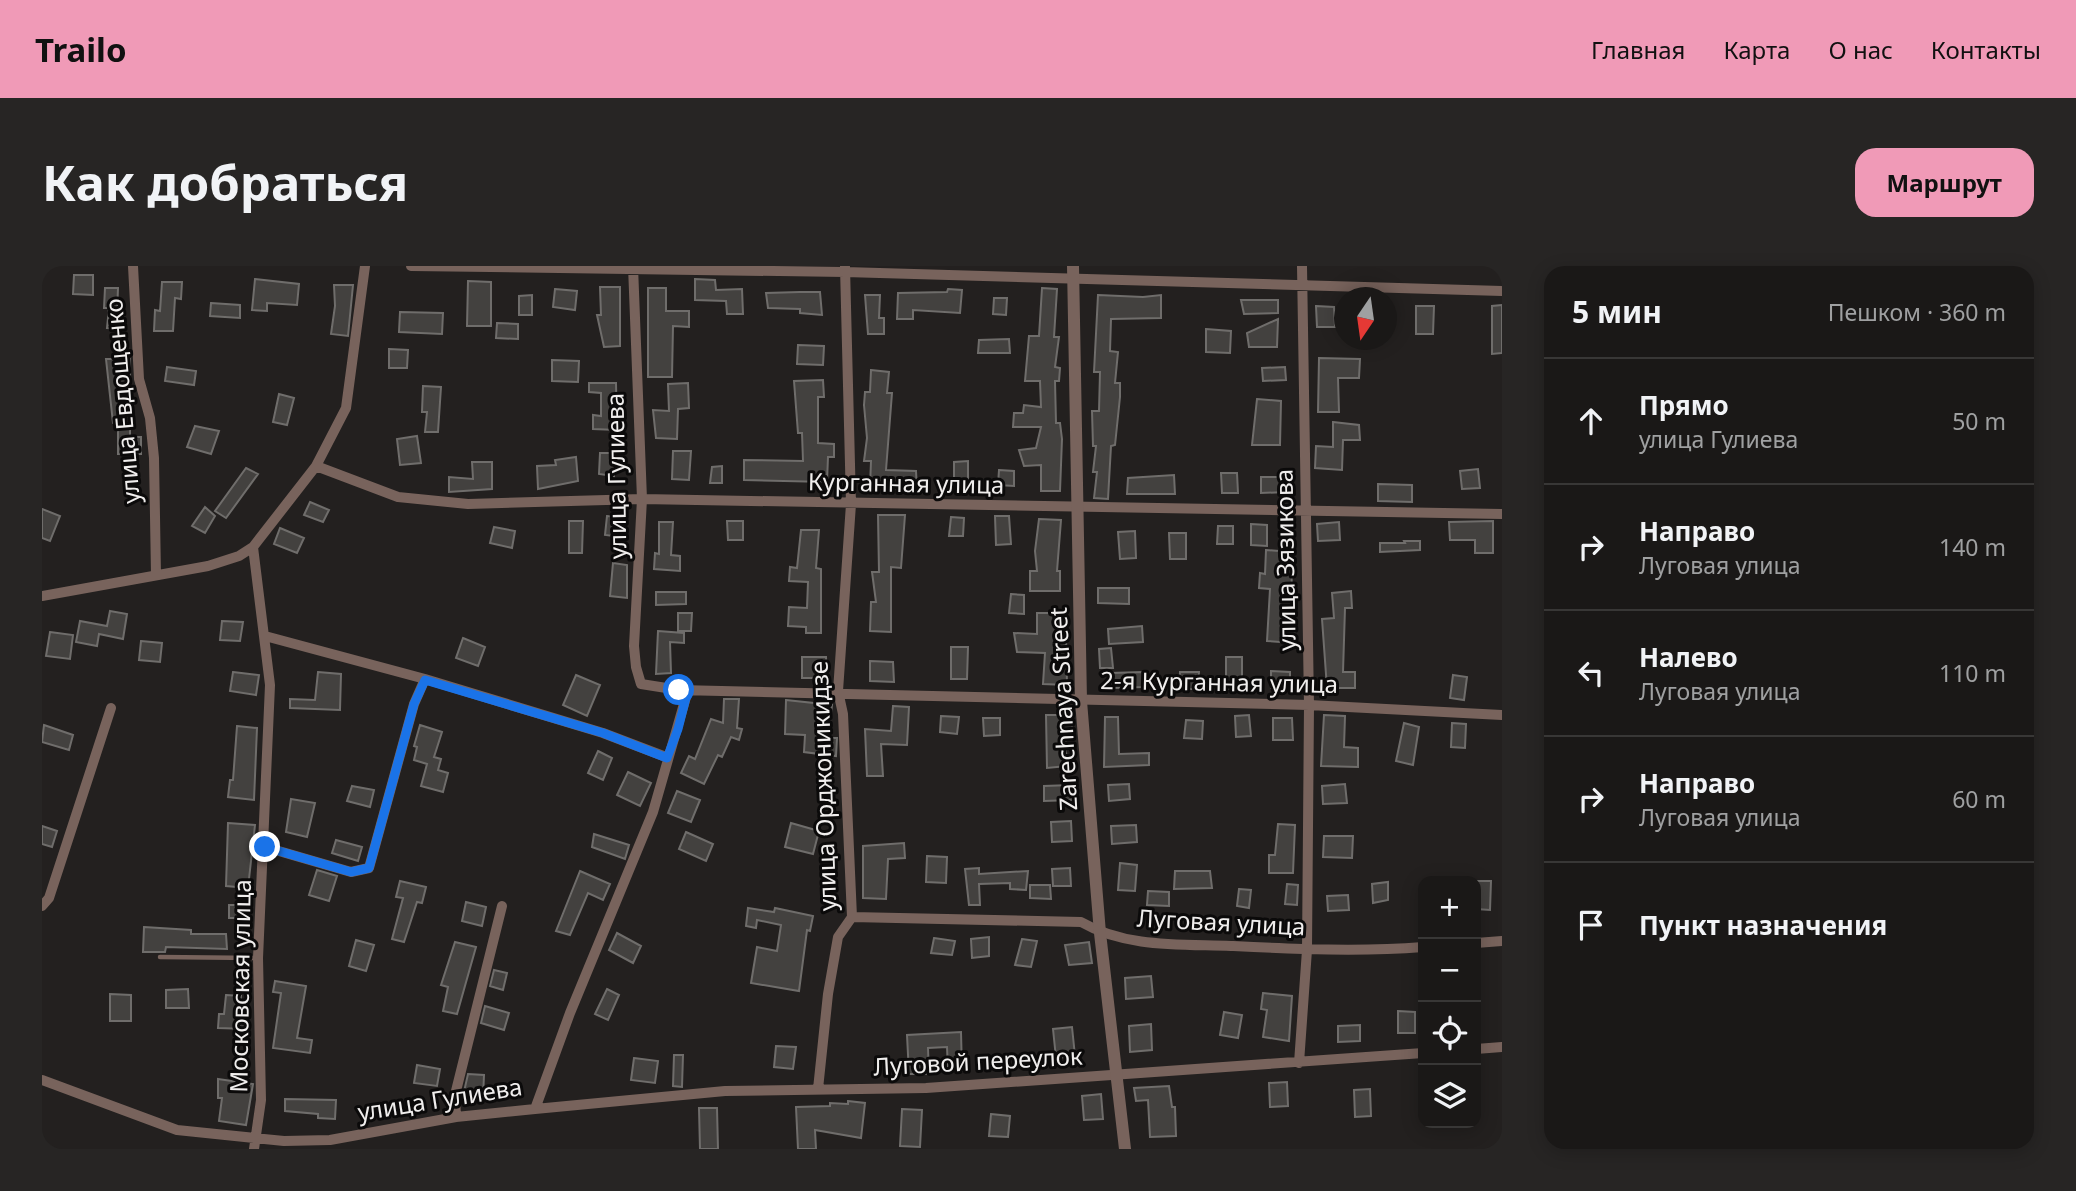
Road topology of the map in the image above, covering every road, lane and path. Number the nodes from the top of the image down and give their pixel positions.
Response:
1 (133, 266) edge
2 (365, 266) edge
3 (411, 266) edge
4 (1073, 266) edge
5 (1302, 266) edge
6 (633, 268) edge
7 (845, 269) edge
8 (1073, 280) junction
9 (1303, 285) junction
10 (1502, 291) edge
11 (316, 466) junction
12 (642, 499) junction
13 (851, 504) junction
14 (1078, 509) junction
15 (1305, 511) junction
16 (1502, 514) edge
17 (253, 547) junction
18 (156, 575) junction
19 (42, 596) edge
20 (265, 636) junction
21 (425, 680) junction
22 (641, 684) joint
23 (688, 690) junction
24 (838, 691) junction
25 (1082, 701) junction
26 (1309, 705) junction
27 (111, 708) dead end
28 (1502, 715) edge
29 (667, 758) junction
30 (265, 847) junction
31 (42, 906) edge
32 (502, 906) dead end
33 (852, 917) junction
34 (1100, 933) junction
35 (1502, 941) edge
36 (1481, 943) edge
37 (1418, 947) edge
38 (1307, 950) junction
39 (160, 957) dead end
40 (258, 958) junction
41 (1502, 1047) edge
42 (1481, 1049) edge
43 (1418, 1053) edge
44 (1299, 1063) junction
45 (1115, 1076) junction
46 (42, 1080) edge
47 (818, 1089) junction
48 (535, 1109) junction
49 (456, 1117) junction
50 (254, 1137) junction
51 (254, 1149) edge
52 (1125, 1149) edge

1 - 18 street, улица Евдощенко
2 - 11 street
3 - 6 street
4 - 8 street, Zarechnaya Street
5 - 9 street, улица Зязикова
6 - 7 street
6 - 12 street, улица Гулиева
7 - 8 street
7 - 13 street, улица Орджоникидзе
8 - 9 street
8 - 14 street, Zarechnaya Street
9 - 10 street
9 - 15 street, улица Зязикова
11 - 12 street, Курганная улица
11 - 17 street
12 - 13 street, Курганная улица
12 - 22 street, улица Гулиева
13 - 14 street, Курганная улица
13 - 24 street, улица Орджоникидзе
14 - 15 street, Курганная улица
14 - 25 street, Zarechnaya Street
15 - 16 street, Курганная улица
15 - 26 street, улица Зязикова
17 - 18 street
17 - 20 street, Московская улица
18 - 19 street
20 - 21 street
20 - 30 street, Московская улица
21 - 29 street
21 - 30 street
22 - 23 street, 2-я Курганная улица
23 - 24 street, 2-я Курганная улица
23 - 29 street, улица Гулиева
24 - 25 street, 2-я Курганная улица
24 - 33 street, улица Орджоникидзе
25 - 26 street, 2-я Курганная улица
25 - 34 street, Zarechnaya Street
26 - 28 street, 2-я Курганная улица
26 - 38 street, улица Зязикова
27 - 31 street
29 - 48 street, улица Гулиева
30 - 40 street, Московская улица
32 - 49 street
33 - 34 street, Луговая улица
33 - 47 street, улица Орджоникидзе
34 - 38 street, Луговая улица
34 - 45 street, Zarechnaya Street
35 - 36 street
37 - 38 street, Луговая улица
38 - 44 street, улица Зязикова
39 - 40 lane
40 - 50 street, Московская улица
41 - 42 street
43 - 44 street, Луговой переулок
44 - 45 street, Луговой переулок
45 - 47 street, Луговой переулок
45 - 52 street, Zarechnaya Street
46 - 50 street, улица Гулиева
47 - 48 street, Луговой переулок
48 - 49 street, улица Гулиева
49 - 50 street, улица Гулиева
50 - 51 street, Московская улица

